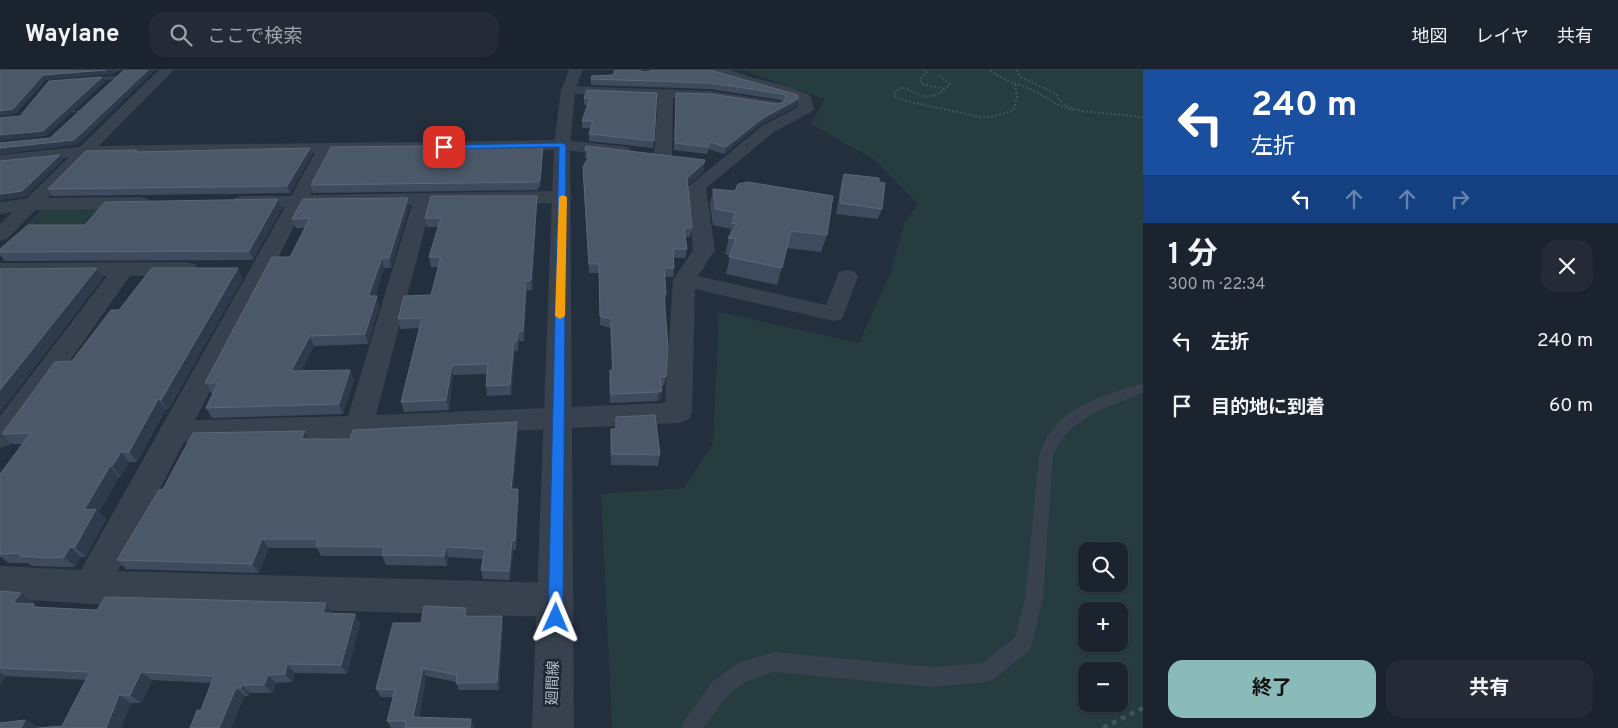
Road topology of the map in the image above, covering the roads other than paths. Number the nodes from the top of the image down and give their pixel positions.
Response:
1 (167, 70) edge
2 (713, 70) edge
3 (77, 80) edge
4 (572, 80) edge
5 (666, 93) junction
6 (81, 111) edge
7 (798, 112) junction
8 (562, 145) junction
9 (326, 148) junction
10 (87, 151) junction
11 (662, 155) junction
12 (680, 158) edge
13 (0, 160) edge
14 (563, 197) junction
15 (422, 199) junction
16 (297, 201) junction
17 (159, 202) edge
18 (228, 202) edge
19 (31, 204) junction
20 (0, 208) edge
21 (0, 235) edge
22 (212, 269) edge
23 (0, 270) edge
24 (123, 270) junction
25 (847, 278) dead end
26 (684, 280) junction
27 (1143, 388) edge
28 (558, 418) junction
29 (359, 427) junction
30 (174, 431) junction
31 (0, 436) edge
32 (0, 582) edge
33 (91, 587) junction
34 (556, 600) junction
35 (552, 728) edge
36 (691, 728) edge

1 - 10 street
2 - 7 street
3 - 6 lane
4 - 5 street
4 - 8 street, 廻間線
5 - 7 street
5 - 11 street
7 - 26 street
8 - 9 street
8 - 11 street
8 - 14 street, 廻間線
9 - 10 street
9 - 16 street
10 - 13 street
10 - 19 street
11 - 12 street
14 - 15 street
14 - 28 street, 廻間線
15 - 16 street
15 - 29 street
16 - 18 street
16 - 30 street
17 - 19 street
19 - 20 street
19 - 21 street
22 - 24 street
23 - 24 street
24 - 31 street
25 - 26 street
26 - 28 street
27 - 36 lane
28 - 29 street
28 - 34 street, 廻間線
29 - 30 street
30 - 33 street
32 - 33 street
33 - 34 street
34 - 35 street, 廻間線

